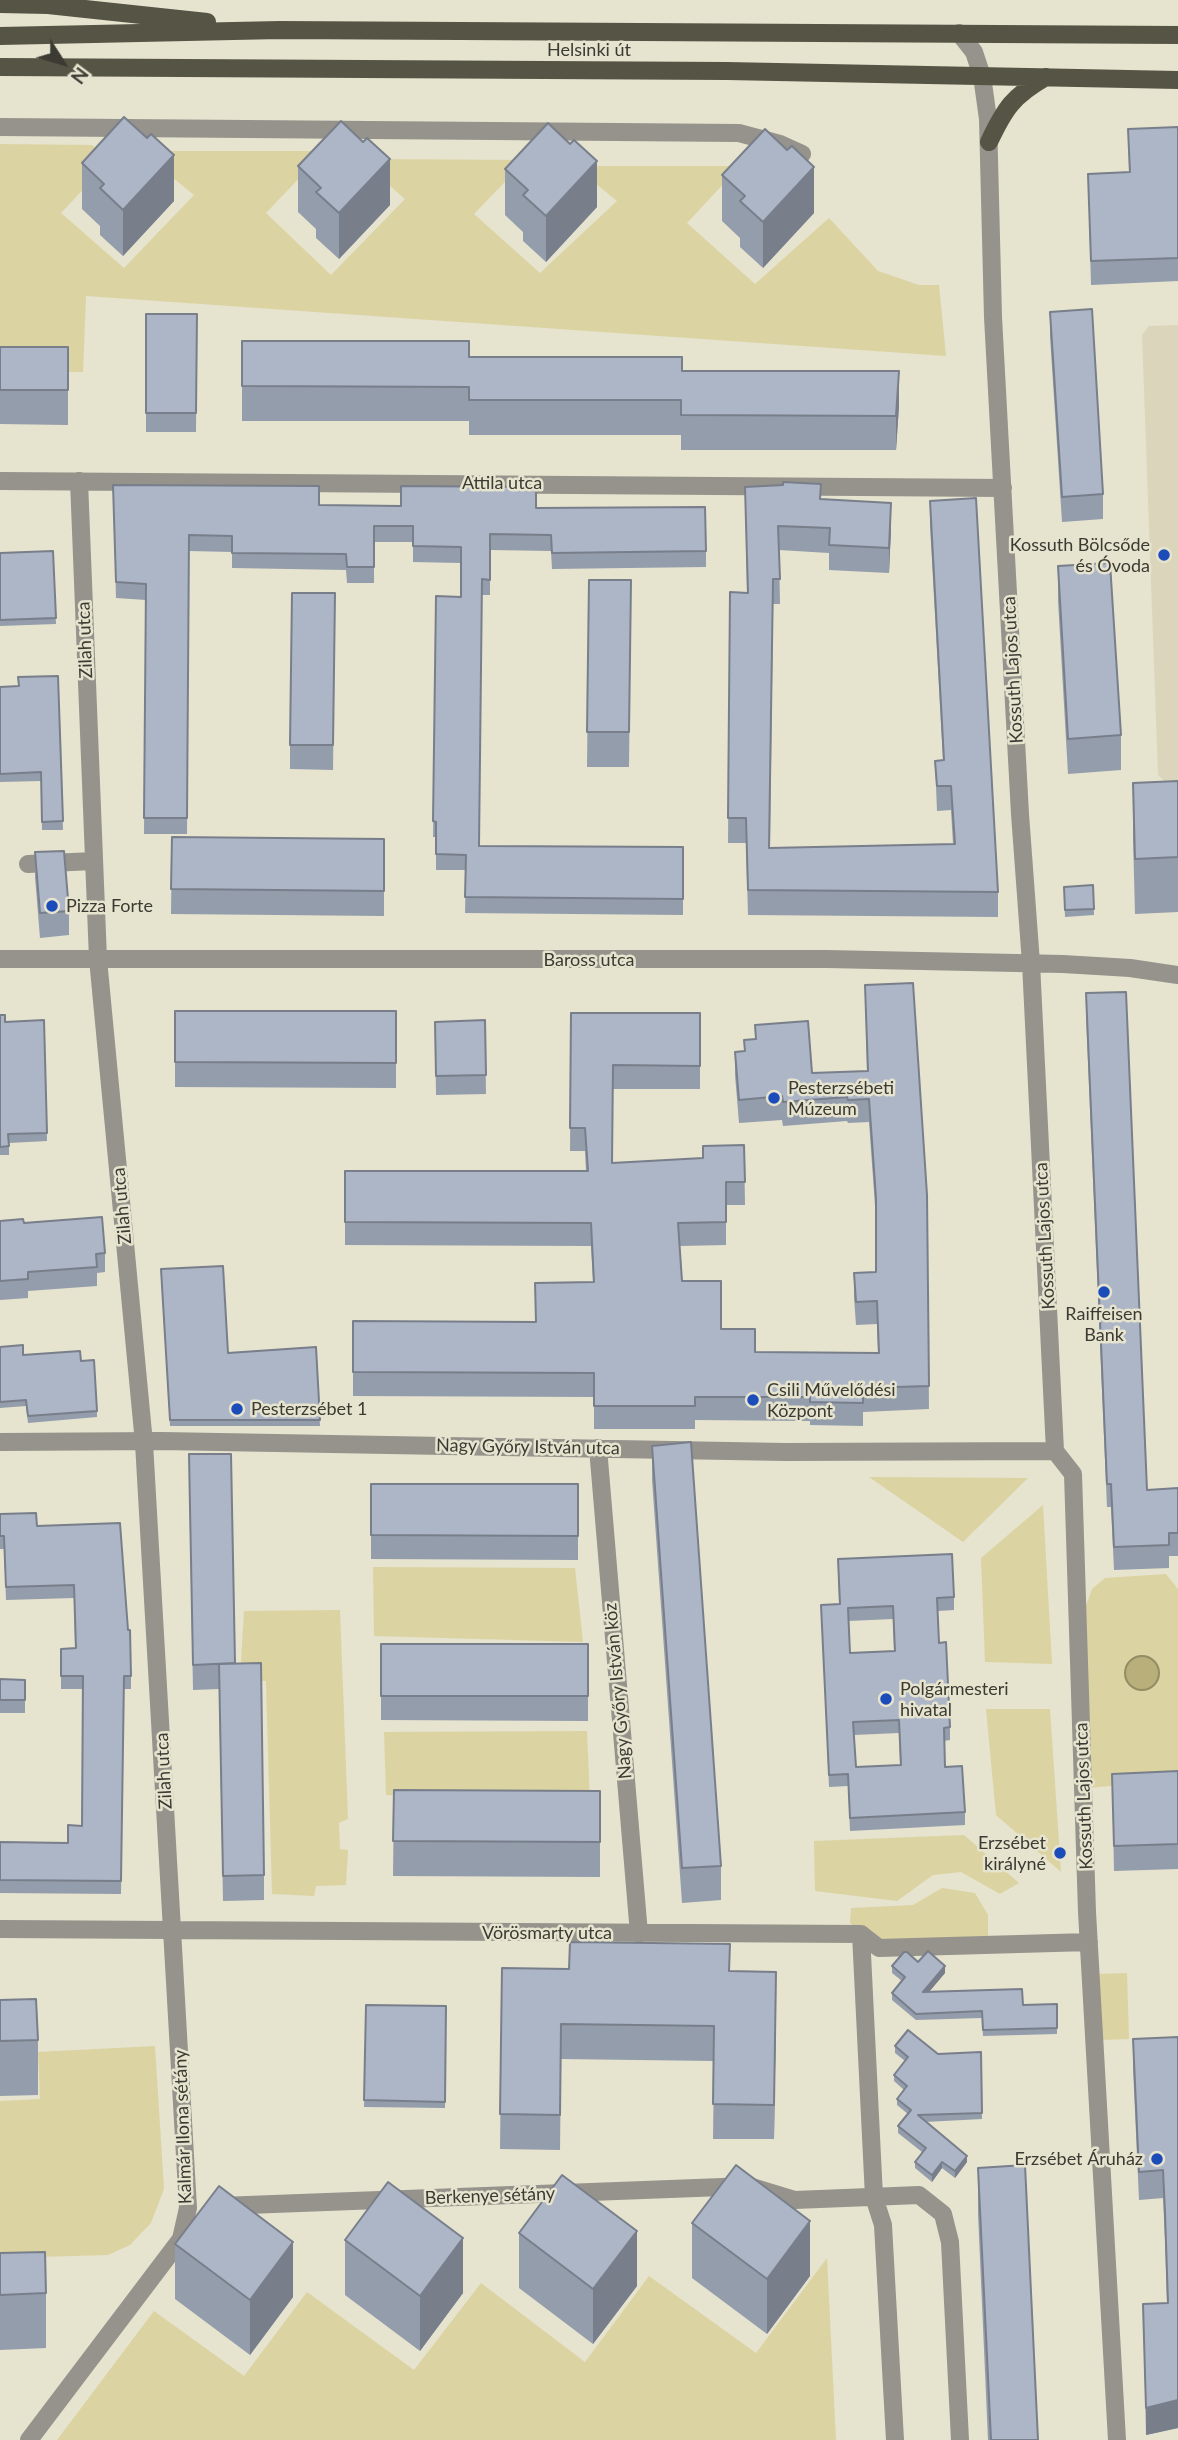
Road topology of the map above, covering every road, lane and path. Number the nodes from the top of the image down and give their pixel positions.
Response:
1 (0, 4) edge
2 (280, 30) junction
3 (959, 33) junction
4 (1178, 35) edge
5 (0, 36) edge
6 (0, 67) edge
7 (48, 68) junction
8 (982, 76) junction
9 (1046, 77) junction
10 (0, 79) edge
11 (1178, 80) edge
12 (0, 127) edge
13 (989, 142) junction
14 (802, 154) edge
15 (0, 481) edge
16 (79, 481) junction
17 (1003, 488) junction
18 (94, 861) junction
19 (28, 864) dead end
20 (0, 959) edge
21 (98, 959) junction
22 (1031, 963) junction
23 (1178, 975) edge
24 (0, 1442) edge
25 (144, 1443) junction
26 (598, 1448) junction
27 (1055, 1451) junction
28 (0, 1929) edge
29 (173, 1930) junction
30 (639, 1934) junction
31 (861, 1934) junction
32 (1089, 1942) junction
33 (874, 2197) junction
34 (188, 2208) junction
35 (29, 2440) edge
36 (895, 2440) edge
37 (960, 2440) edge
38 (1116, 2440) edge

1 - 2 main road
2 - 3 main road, Helsinki út
2 - 5 main road, Helsinki út
3 - 4 main road, Helsinki út
3 - 8 street, Kossuth Lajos utca
6 - 7 main road, Helsinki út
7 - 8 main road, Helsinki út
7 - 10 main road
8 - 9 main road, Helsinki út
8 - 13 street, Kossuth Lajos utca
9 - 11 main road, Helsinki út
9 - 13 main road
12 - 14 street
13 - 17 street, Kossuth Lajos utca
15 - 16 street, Attila utca
16 - 17 street, Attila utca
16 - 18 street, Zilah utca
17 - 22 street, Kossuth Lajos utca
18 - 19 street
18 - 21 street, Zilah utca
20 - 21 street, Baross utca
21 - 22 street, Baross utca
21 - 25 street, Zilah utca
22 - 23 street, Baross utca
22 - 27 street, Kossuth Lajos utca
24 - 25 street, Nagy Győry István utca
25 - 26 street, Nagy Győry István utca
25 - 29 street, Zilah utca
26 - 27 street, Nagy Győry István utca
26 - 30 street, Nagy Győry István köz
27 - 32 street, Kossuth Lajos utca
28 - 29 street, Vörösmarty utca
29 - 30 street, Vörösmarty utca
29 - 34 street, Kalmár Ilona sétány
30 - 31 street, Vörösmarty utca
31 - 32 street, Vörösmarty utca
31 - 33 street
32 - 38 street, Kossuth Lajos utca
33 - 34 street, Berkenye sétány
33 - 36 street
33 - 37 street, Berkenye sétány
34 - 35 street, Kalmár Ilona sétány

